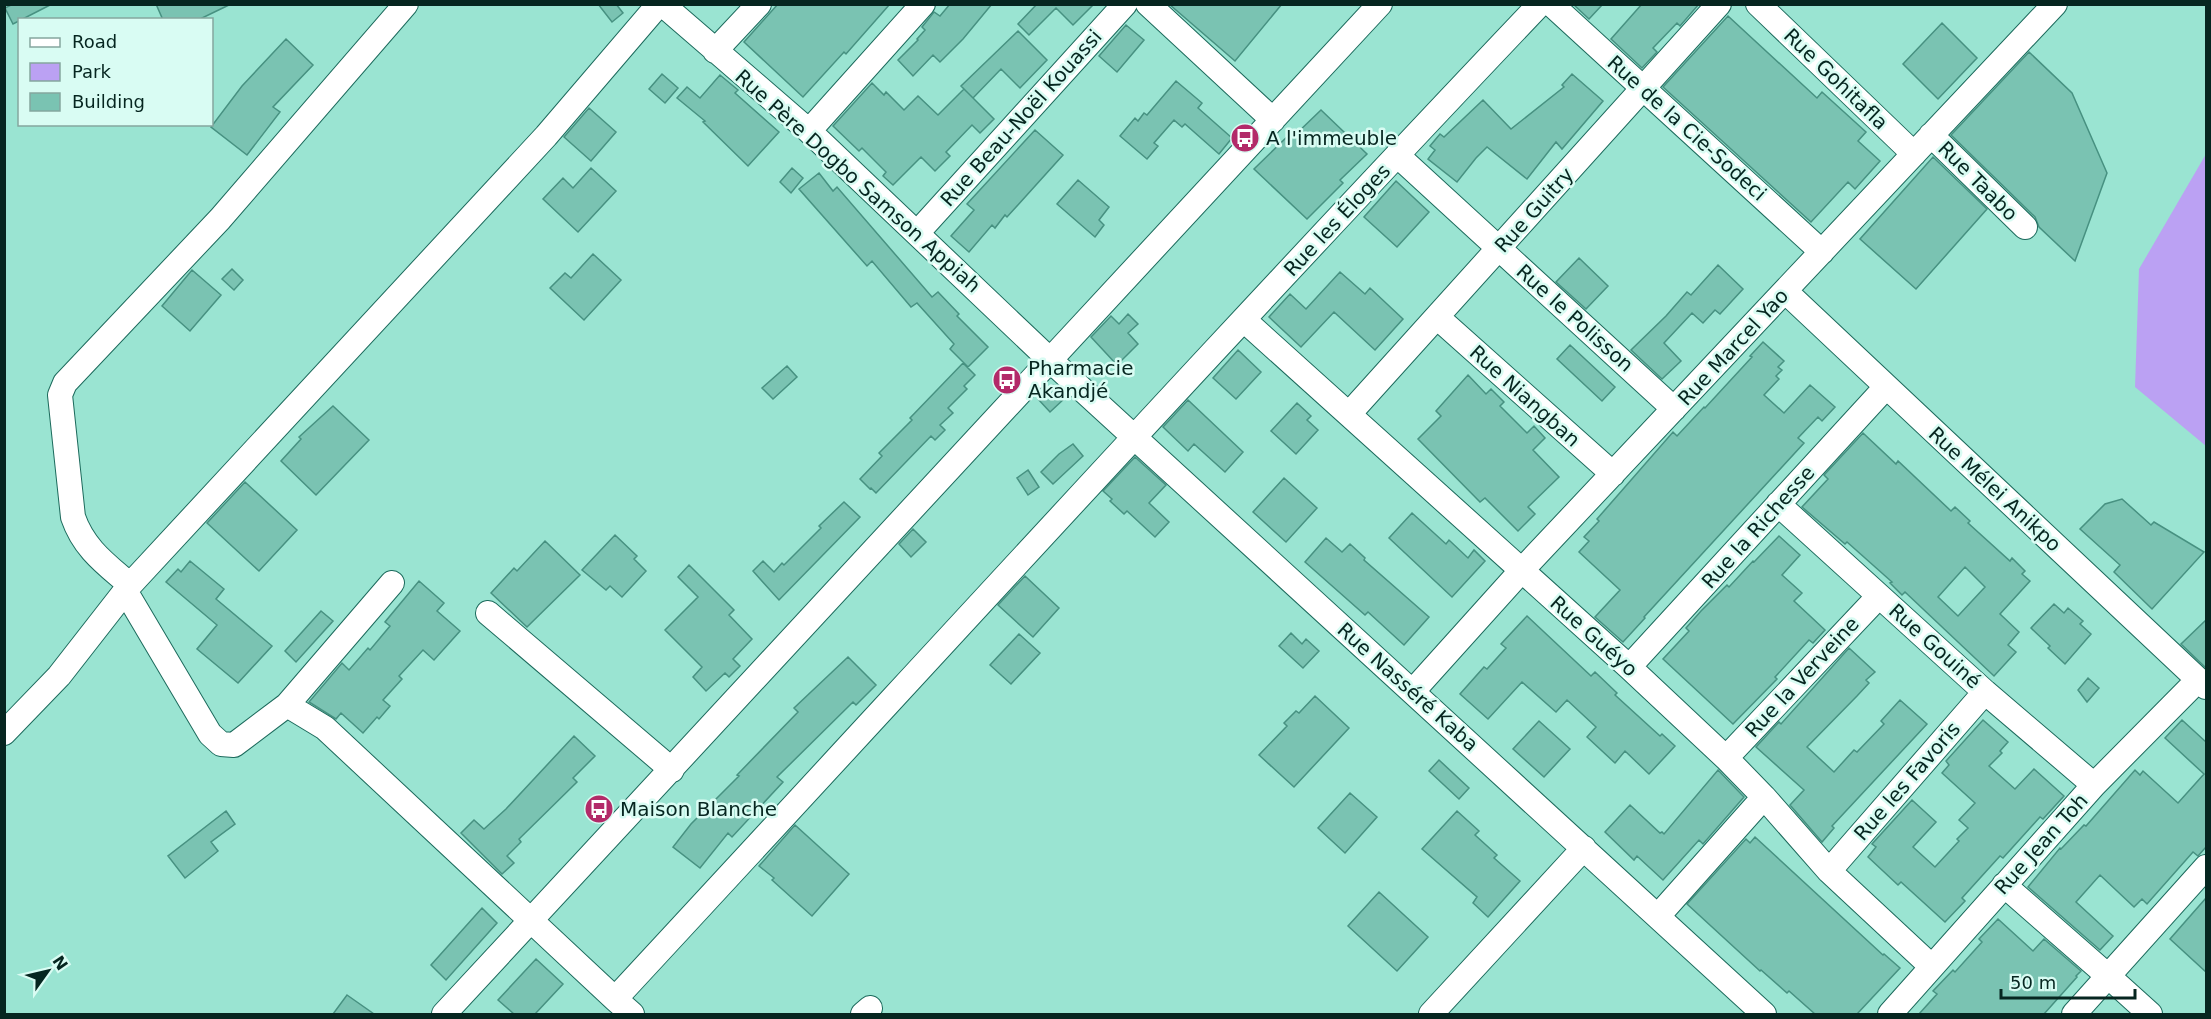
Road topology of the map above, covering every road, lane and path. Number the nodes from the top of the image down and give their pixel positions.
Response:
1 (406, 4) edge
2 (660, 4) edge
3 (759, 4) edge
4 (924, 4) edge
5 (1125, 4) edge
6 (1148, 4) edge
7 (1380, 4) edge
8 (1540, 4) edge
9 (1551, 4) edge
10 (1719, 4) edge
11 (1758, 4) edge
12 (2055, 4) edge
13 (715, 51) junction
14 (1643, 88) junction
15 (1273, 120) junction
16 (809, 131) junction
17 (1931, 135) junction
18 (1914, 154) junction
19 (1397, 155) junction
20 (2025, 227) dead end
21 (918, 232) junction
22 (1499, 249) junction
23 (1822, 252) junction
24 (1785, 291) junction
25 (1437, 317) junction
26 (1244, 320) junction
27 (1050, 360) junction
28 (1886, 387) junction
29 (1674, 409) junction
30 (1348, 414) junction
31 (1135, 437) junction
32 (1613, 474) junction
33 (1778, 504) junction
34 (1521, 571) junction
35 (392, 583) dead end
36 (128, 589) junction
37 (1879, 596) junction
38 (488, 613) dead end
39 (1629, 667) junction
40 (2202, 684) edge
41 (1413, 692) junction
42 (1985, 692) junction
43 (287, 705) junction
44 (4, 733) edge
45 (1726, 758) junction
46 (672, 770) junction
47 (2094, 785) junction
48 (1764, 797) junction
49 (1584, 848) junction
50 (2206, 867) edge
51 (1829, 871) junction
52 (2004, 885) junction
53 (1658, 916) junction
54 (531, 922) junction
55 (1931, 966) junction
56 (2108, 976) junction
57 (624, 1007) edge
58 (444, 1014) edge
59 (1431, 1014) edge
60 (1764, 1014) edge
61 (1890, 1014) edge
62 (2074, 1014) edge
63 (2150, 1014) edge

1 - 36 street
2 - 13 street, Rue Père Dogbo Samson Appiah
2 - 36 street
3 - 13 street
4 - 16 street
5 - 21 street, Rue Beau-Noël Kouassi
6 - 15 street
7 - 15 street
8 - 19 street, Rue les Éloges
9 - 14 street, Rue de la Cie-Sodeci
10 - 14 street, Rue Guitry
11 - 18 street, Rue Gohitafla
12 - 17 street, Rue Marcel Yao
13 - 16 street, Rue Père Dogbo Samson Appiah
14 - 22 street, Rue Guitry
14 - 23 street, Rue de la Cie-Sodeci
15 - 27 street
16 - 21 street, Rue Père Dogbo Samson Appiah
17 - 18 street, Rue Marcel Yao
17 - 20 street, Rue Taabo
18 - 23 street, Rue Marcel Yao
19 - 22 street, Rue le Polisson
19 - 26 street, Rue les Éloges
21 - 27 street, Rue Père Dogbo Samson Appiah
22 - 25 street, Rue Guitry
22 - 29 street, Rue le Polisson
23 - 24 street, Rue Marcel Yao
24 - 28 street, Rue Mélei Anikpo
24 - 29 street, Rue Marcel Yao
25 - 30 street, Rue Guitry
25 - 32 street, Rue Niangban
26 - 30 street, Rue Guéyo
26 - 31 street, Rue les Éloges
27 - 31 street, Rue Nasséré Kaba
27 - 46 street
28 - 33 street, Rue la Richesse
28 - 40 street, Rue Mélei Anikpo
29 - 32 street, Rue Marcel Yao
30 - 34 street, Rue Guéyo
31 - 41 street, Rue Nasséré Kaba
31 - 57 street, Rue les Éloges
32 - 34 street, Rue Marcel Yao
33 - 37 street, Rue Gouiné
33 - 39 street, Rue la Richesse
34 - 39 street, Rue Guéyo
34 - 41 street, Rue Marcel Yao
35 - 43 street
36 - 43 street
36 - 44 street
37 - 42 street, Rue Gouiné
37 - 45 street, Rue la Verveine
38 - 46 street
39 - 45 street, Rue Guéyo
40 - 47 street, Rue Jean Toh
41 - 49 street, Rue Nasséré Kaba
42 - 47 street, Rue Gouiné
42 - 51 street, Rue les Favoris
43 - 54 street
45 - 48 street, Rue Guéyo
46 - 54 street
47 - 52 street, Rue Jean Toh
48 - 51 street, Rue Guéyo
48 - 53 street
49 - 53 street, Rue Nasséré Kaba
49 - 59 street
50 - 56 street
51 - 55 street, Rue Guéyo
52 - 55 street, Rue Jean Toh
52 - 56 street
53 - 60 street, Rue Nasséré Kaba
54 - 57 street
54 - 58 street
55 - 61 street, Rue Jean Toh
56 - 62 street
56 - 63 street

